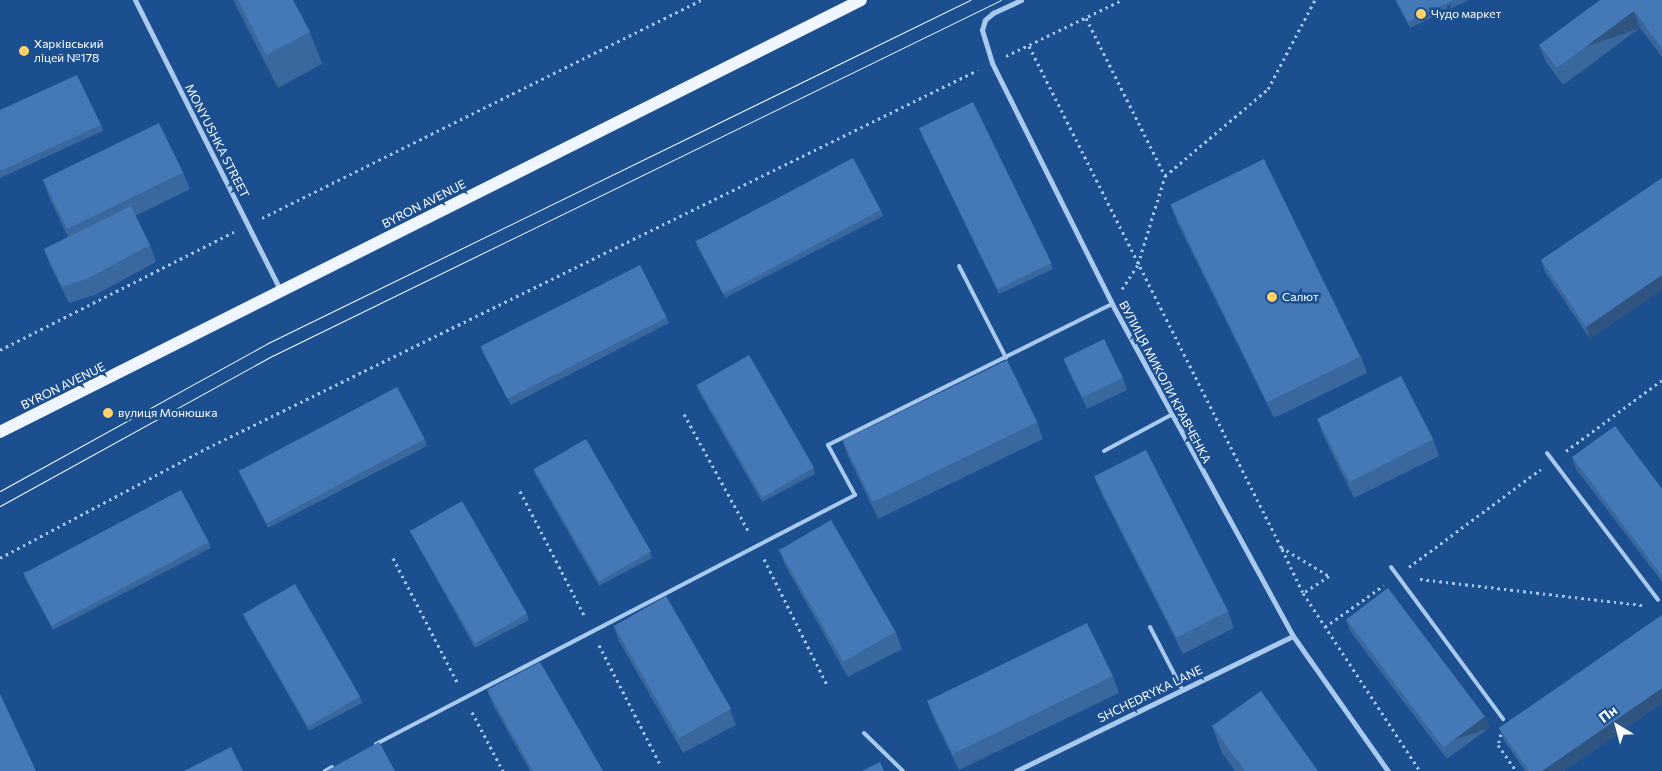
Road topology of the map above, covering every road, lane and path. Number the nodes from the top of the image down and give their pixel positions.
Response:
1 (135, 0) edge
2 (701, 0) edge
3 (861, 0) edge
4 (1021, 0) edge
5 (1122, 0) edge
6 (1315, 0) edge
7 (1086, 18) junction
8 (1029, 46) junction
9 (992, 63) junction
10 (1165, 176) junction
11 (248, 226) junction
12 (1138, 264) junction
13 (959, 266) dead end
14 (280, 291) junction
15 (1112, 304) junction
16 (0, 350) edge
17 (1006, 358) junction
18 (1662, 380) edge
19 (1171, 415) junction
20 (0, 432) edge
21 (1104, 451) dead end
22 (1546, 453) dead end
23 (1552, 460) junction
24 (1281, 547) junction
25 (0, 558) edge
26 (392, 558) dead end
27 (1391, 567) dead end
28 (1397, 576) junction
29 (1303, 593) junction
30 (1658, 600) dead end
31 (1652, 606) dead end
32 (1150, 626) dead end
33 (1325, 627) junction
34 (1293, 636) junction
35 (1182, 689) junction
36 (465, 698) junction
37 (1503, 719) dead end
38 (1502, 732) edge
39 (864, 733) dead end
40 (369, 748) edge
41 (334, 766) edge
42 (325, 771) edge
43 (503, 771) edge
44 (903, 771) edge
45 (1016, 771) edge
46 (1388, 771) edge
47 (1420, 771) edge
48 (1516, 771) edge

1 - 11 street, MONYUSHKA STREET
2 - 11 path
3 - 14 main road, BYRON AVENUE
4 - 9 street, ВУЛИЦЯ МИКОЛИ КРАВЧЕНКА
5 - 7 path
6 - 10 path
7 - 8 path
7 - 10 path
8 - 9 path
8 - 12 path
9 - 15 street, ВУЛИЦЯ МИКОЛИ КРАВЧЕНКА
9 - 25 path
10 - 12 path
11 - 14 street, MONYUSHKA STREET
11 - 16 path
12 - 15 path
12 - 24 path
13 - 17 lane
14 - 20 main road, BYRON AVENUE
15 - 17 lane
15 - 19 street, ВУЛИЦЯ МИКОЛИ КРАВЧЕНКА
17 - 36 lane
18 - 23 path
19 - 21 lane
19 - 34 street, ВУЛИЦЯ МИКОЛИ КРАВЧЕНКА
22 - 23 lane
23 - 28 path
23 - 30 lane
24 - 29 path
24 - 29 path
26 - 36 path
27 - 28 lane
28 - 31 path
28 - 33 path
28 - 37 lane
29 - 33 path
32 - 35 lane
33 - 47 path
34 - 35 street, SHCHEDRYKA LANE
34 - 46 street, ВУЛИЦЯ МИКОЛИ КРАВЧЕНКА
35 - 45 street, SHCHEDRYKA LANE
36 - 40 lane
36 - 43 path
38 - 48 path
39 - 44 lane
41 - 42 lane

